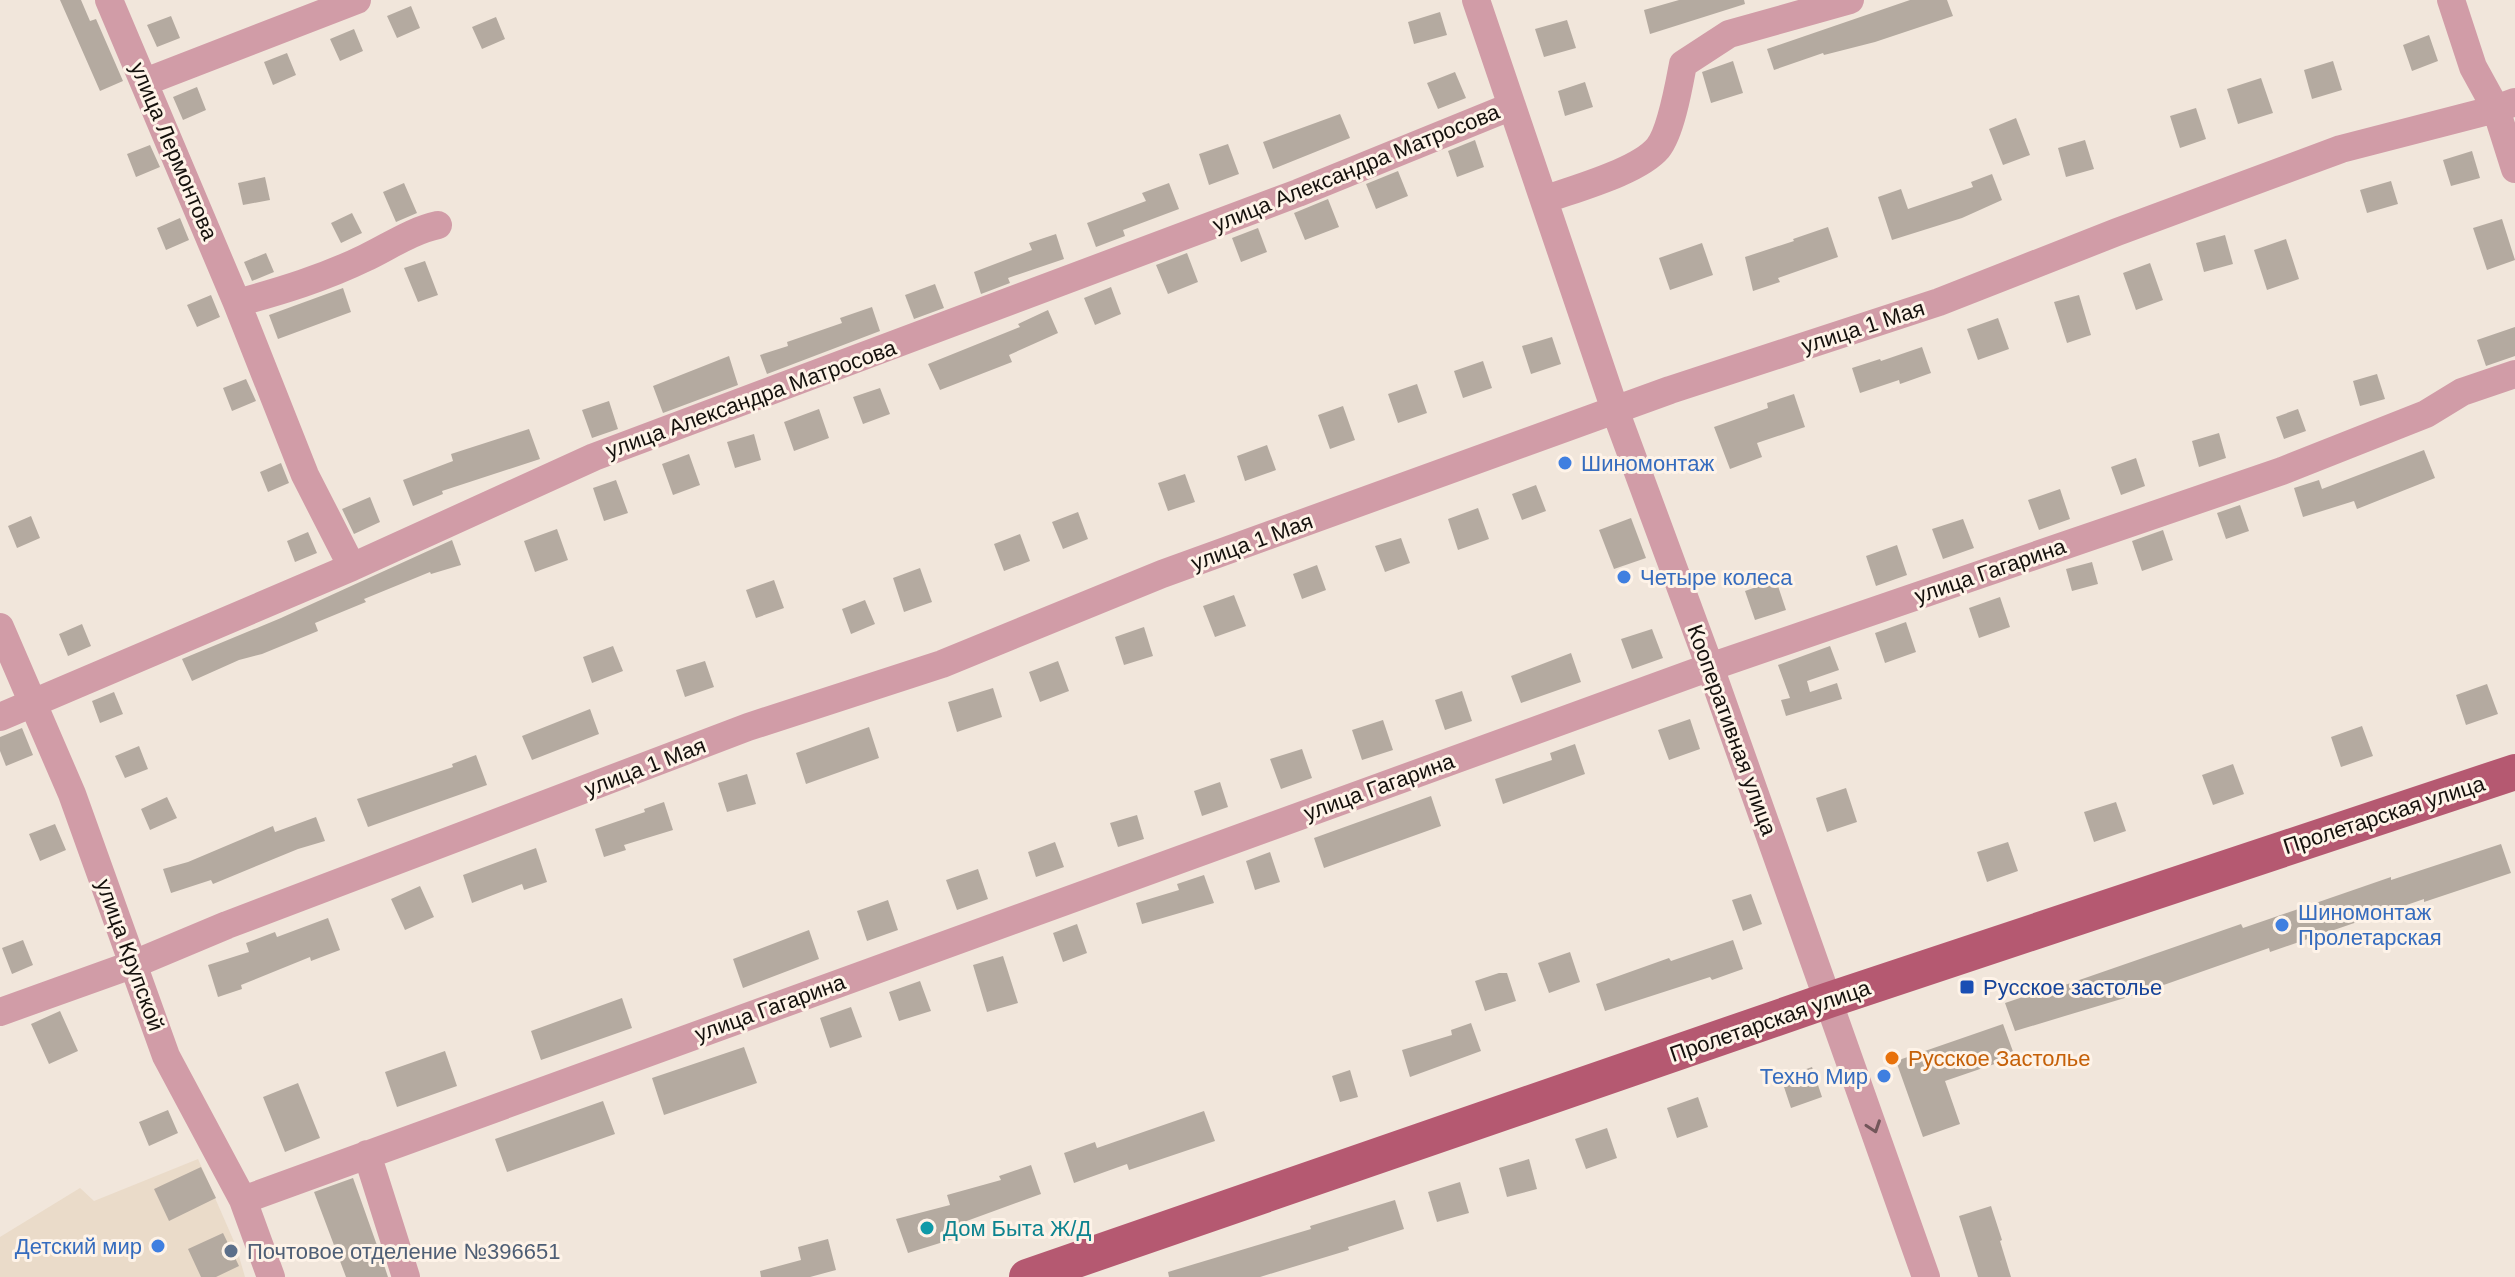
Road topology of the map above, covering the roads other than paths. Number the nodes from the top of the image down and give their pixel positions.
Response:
1 (109, 0) edge
2 (357, 0) edge
3 (1476, 0) edge
4 (1850, 0) edge
5 (2451, 0) edge
6 (145, 82) junction
7 (1512, 106) junction
8 (2506, 106) edge
9 (2515, 169) edge
10 (1544, 200) junction
11 (438, 225) dead end
12 (237, 303) junction
13 (2515, 374) edge
14 (1615, 410) junction
15 (352, 567) junction
16 (0, 627) edge
17 (1710, 667) junction
18 (33, 703) junction
19 (0, 717) edge
20 (2515, 772) edge
21 (134, 964) junction
22 (1829, 1000) junction
23 (0, 1012) edge
24 (367, 1154) junction
25 (243, 1200) junction
26 (271, 1277) edge
27 (406, 1277) edge
28 (1027, 1277) edge
29 (1926, 1277) edge

1 - 6 street, улица Лермонтова
2 - 6 street
3 - 7 street, Кооперативная улица
4 - 10 street
5 - 8 street
6 - 12 street, улица Лермонтова
7 - 10 street, Кооперативная улица
7 - 15 street, улица Александра Матросова
8 - 9 street
8 - 14 street, улица 1 Мая
10 - 14 street, Кооперативная улица
11 - 12 street
12 - 15 street, улица Лермонтова
13 - 17 street, улица Гагарина
14 - 17 street, Кооперативная улица
14 - 21 street, улица 1 Мая
15 - 18 street, улица Александра Матросова
16 - 18 street, улица Крупской
17 - 22 street, Кооперативная улица
17 - 24 street, улица Гагарина
18 - 19 street, улица Александра Матросова
18 - 21 street, улица Крупской
20 - 22 main road, Пролетарская улица
21 - 23 street, улица 1 Мая
21 - 25 street, улица Крупской
22 - 28 main road, Пролетарская улица
22 -> 29 street, Кооперативная улица
24 - 25 street, улица Гагарина
24 - 27 street
25 - 26 street, улица Крупской

